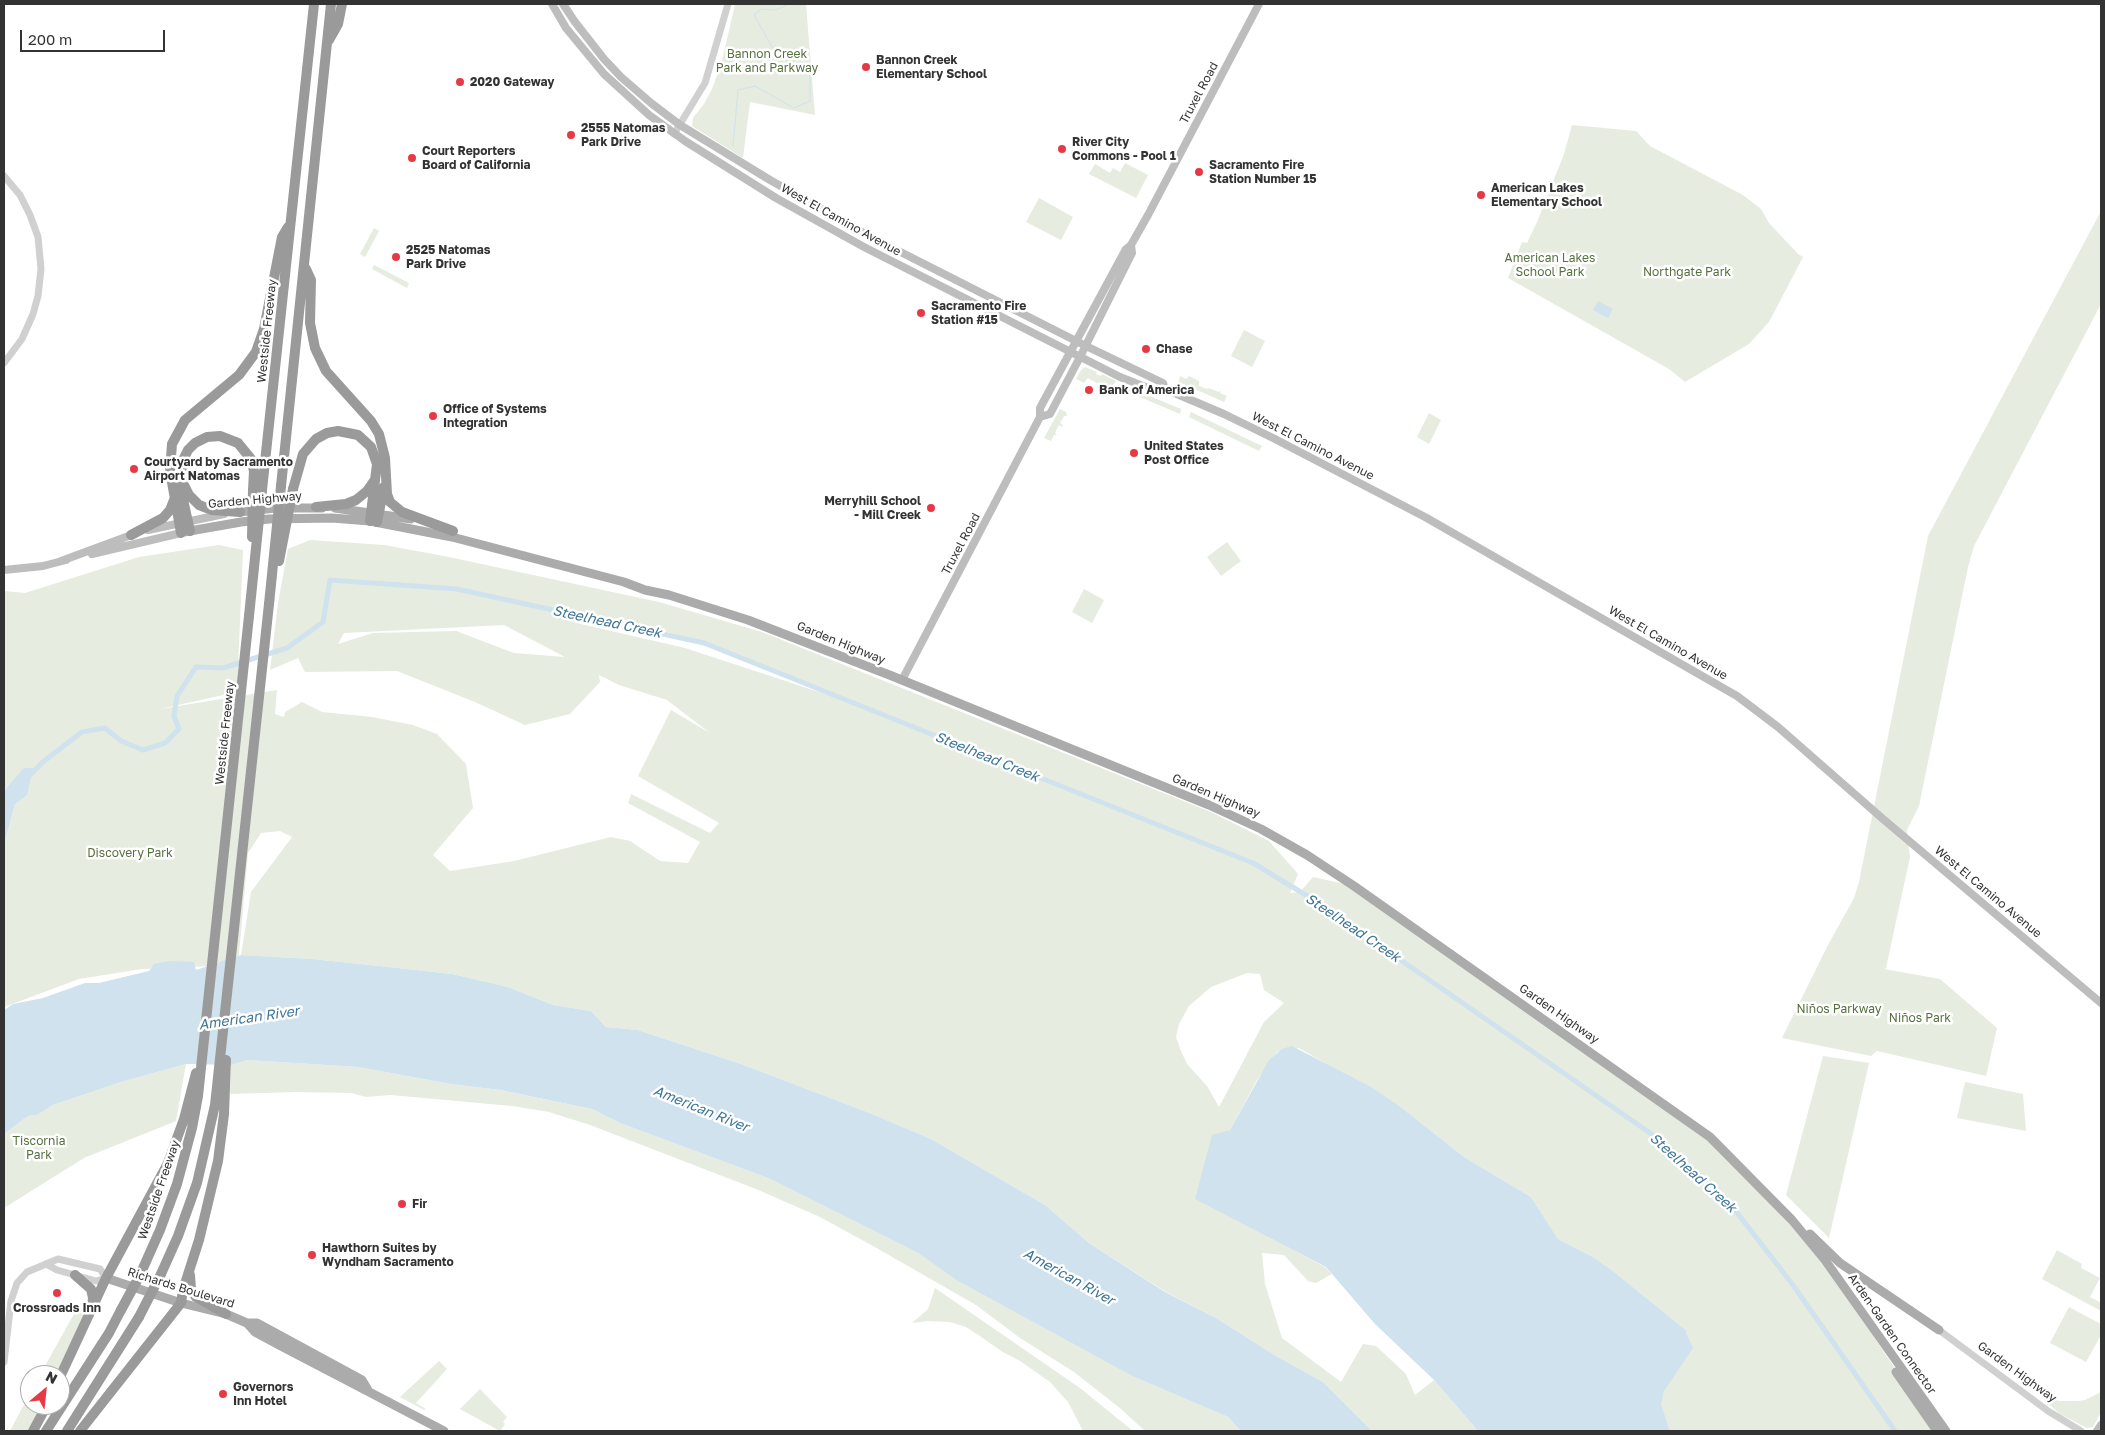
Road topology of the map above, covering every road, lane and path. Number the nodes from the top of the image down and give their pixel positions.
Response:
1 (314, 4) edge
2 (331, 4) edge
3 (342, 4) edge
4 (552, 4) edge
5 (563, 4) edge
6 (728, 4) edge
7 (1259, 4) edge
8 (328, 42) junction
9 (680, 125) junction
10 (674, 134) junction
11 (4, 176) edge
12 (291, 222) junction
13 (1129, 247) junction
14 (305, 267) junction
15 (1076, 341) junction
16 (1086, 346) junction
17 (1070, 352) junction
18 (1080, 358) junction
19 (4, 363) edge
20 (1165, 389) junction
21 (1040, 418) junction
22 (181, 472) junction
23 (381, 477) junction
24 (258, 490) junction
25 (174, 499) junction
26 (316, 507) junction
27 (240, 512) junction
28 (374, 517) junction
29 (182, 521) junction
30 (453, 531) junction
31 (185, 532) junction
32 (131, 535) junction
33 (540, 561) junction
34 (61, 562) junction
35 (4, 570) edge
36 (269, 604) junction
37 (902, 680) junction
38 (228, 986) junction
39 (2101, 1003) edge
40 (206, 1036) junction
41 (1792, 1220) junction
42 (1816, 1251) junction
43 (46, 1264) junction
44 (190, 1272) junction
45 (75, 1274) junction
46 (106, 1278) junction
47 (181, 1303) junction
48 (91, 1313) junction
49 (226, 1314) junction
50 (1939, 1330) joint
51 (4, 1362) edge
52 (65, 1365) edge
53 (42, 1415) edge
54 (2101, 1425) edge
55 (33, 1431) edge
56 (46, 1431) edge
57 (67, 1431) edge
58 (80, 1431) edge
59 (444, 1431) edge
60 (1937, 1431) edge
61 (1946, 1431) edge
62 (2081, 1431) edge
63 (2097, 1431) edge

1 - 12 highway, Westside Freeway
2 - 8 highway
3 - 8 highway
4 - 10 main road, West El Camino Avenue
5 - 9 main road, West El Camino Avenue
6 - 9 street
7 - 13 main road, Truxel Road
8 - 14 highway
9 - 10 street
9 - 15 main road, West El Camino Avenue
10 - 17 main road, West El Camino Avenue
11 - 19 street
12 - 24 highway, Westside Freeway
12 - 25 highway
13 - 15 main road, Truxel Road
13 - 16 main road, Truxel Road
14 - 23 highway
14 - 36 highway, bridge
15 - 16 main road, West El Camino Avenue
15 - 17 main road, Truxel Road
16 - 18 main road, Truxel Road
16 - 20 main road, West El Camino Avenue
17 - 18 main road, West El Camino Avenue
17 - 21 main road, Truxel Road
18 - 20 main road, West El Camino Avenue
18 - 21 main road, Truxel Road
20 - 39 main road, West El Camino Avenue
21 - 37 main road, Truxel Road
22 - 24 highway
22 - 27 highway
22 - 29 highway
23 - 26 highway
23 - 28 highway
23 - 30 highway
23 - 36 highway, bridge
24 - 40 highway, Westside Freeway, bridge
25 - 29 highway
25 - 32 highway
26 - 27 main road, Garden Highway
26 - 28 main road, Garden Highway
27 - 29 main road, Garden Highway
28 - 30 main road, Garden Highway
28 - 31 main road, Garden Highway
28 - 33 main road, Garden Highway
29 - 31 highway
29 - 32 main road, Garden Highway
30 - 33 main road, Garden Highway
31 - 34 main road, Garden Highway
32 - 34 main road, Garden Highway
33 - 37 main road, Garden Highway
34 - 35 main road, Garden Highway
36 - 38 highway
37 - 41 main road, Garden Highway
38 - 44 highway
38 - 57 highway, bridge
40 - 46 highway
40 - 56 highway, Westside Freeway, bridge
41 - 42 main road, Arden-Garden Connector
41 - 50 main road
42 - 60 main road, Arden-Garden Connector
42 - 61 main road, Arden-Garden Connector
43 - 45 street, Richards Boulevard
43 - 46 street, Richards Boulevard
43 - 51 street
44 - 47 highway
44 - 49 highway
45 - 46 street, Richards Boulevard
45 - 48 highway
46 - 47 main road, Richards Boulevard
46 - 48 highway
47 - 49 main road, Richards Boulevard
47 - 58 highway
48 - 52 highway
49 - 59 main road, Richards Boulevard
50 - 62 street, Garden Highway
53 - 55 highway
54 - 63 main road

